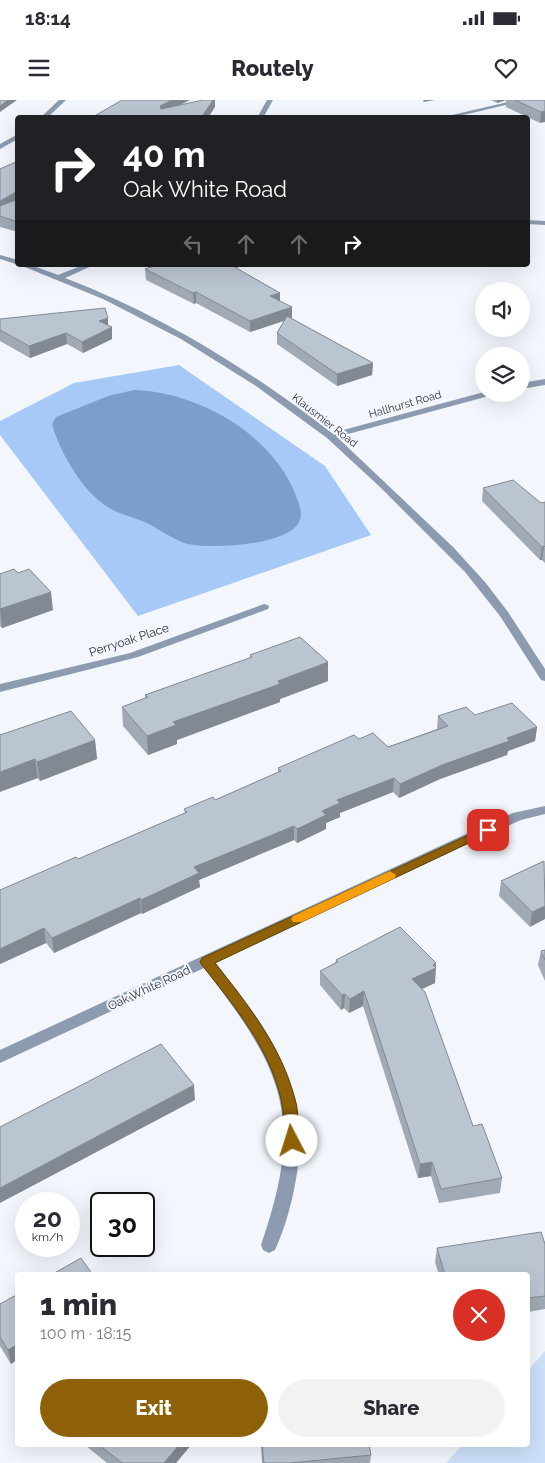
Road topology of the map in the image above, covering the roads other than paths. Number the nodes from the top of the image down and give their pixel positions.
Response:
1 (63, 100) edge
2 (270, 100) edge
3 (524, 100) edge
4 (46, 115) edge
5 (262, 115) edge
6 (455, 115) dead end
7 (15, 138) edge
8 (0, 147) edge
9 (530, 222) edge
10 (545, 223) edge
11 (0, 257) edge
12 (15, 262) edge
13 (29, 267) edge
14 (85, 267) edge
15 (58, 278) junction
16 (545, 382) edge
17 (530, 384) edge
18 (475, 397) edge
19 (330, 436) junction
20 (264, 607) dead end
21 (545, 678) edge
22 (0, 688) edge
23 (545, 810) edge
24 (207, 962) junction
25 (0, 1057) edge
26 (269, 1245) dead end

1 - 4 street
2 - 5 street
3 - 6 street
7 - 8 street
9 - 10 street
11 - 12 street
13 - 15 street, Klausmier Road
14 - 15 street
15 - 19 street, Klausmier Road
16 - 17 street
18 - 19 street, Hallhurst Road
19 - 21 street, Klausmier Road
20 - 22 street, Perryoak Place
23 - 24 street, Oak White Road
24 - 25 street, Oak White Road
24 - 26 street

